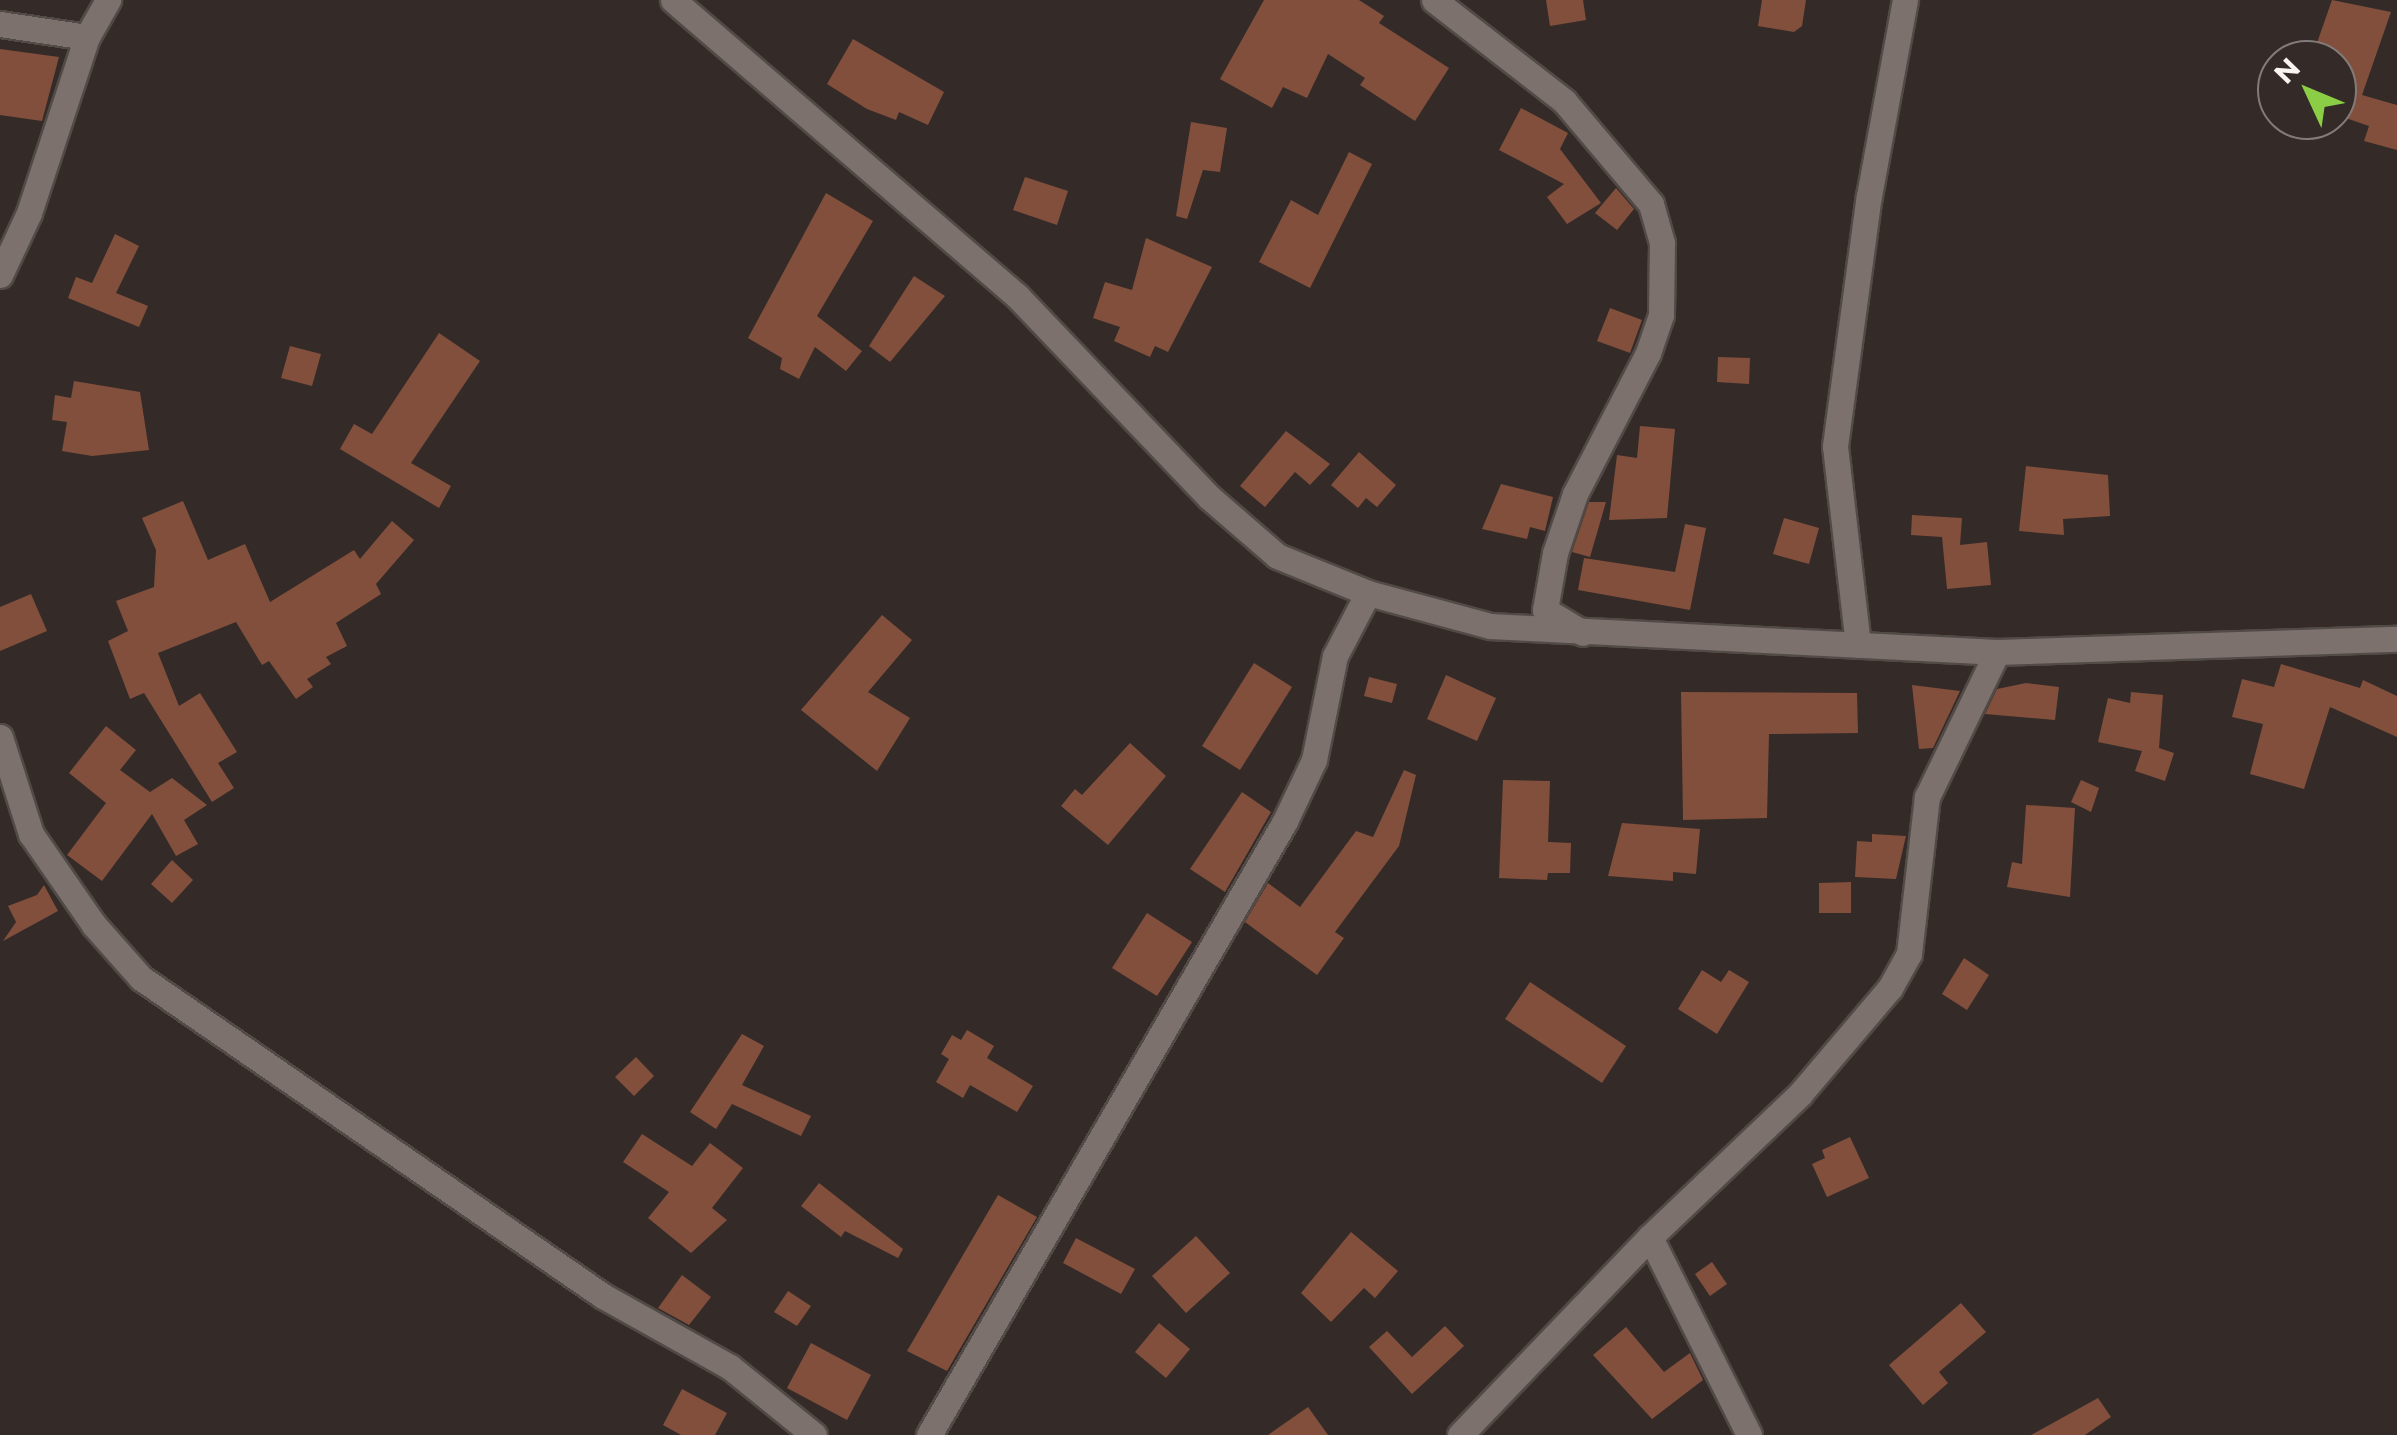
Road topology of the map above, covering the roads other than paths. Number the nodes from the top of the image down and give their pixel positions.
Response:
1 (108, 0) edge
2 (673, 0) edge
3 (1434, 0) edge
4 (1905, 0) edge
5 (0, 24) edge
6 (87, 38) junction
7 (0, 276) edge
8 (1368, 592) junction
9 (1583, 633) junction
10 (2397, 639) edge
11 (1858, 645) junction
12 (1997, 652) junction
13 (0, 737) edge
14 (1650, 1237) junction
15 (814, 1435) edge
16 (929, 1435) edge
17 (1460, 1435) edge
18 (1749, 1435) edge

1 - 6 street
2 - 8 street
3 - 9 street
4 - 11 street
5 - 6 street
6 - 7 street
8 - 9 street
8 - 16 street
9 - 11 street
10 - 12 street
11 - 12 street
12 - 14 street
13 - 15 street
14 - 17 street
14 - 18 street

